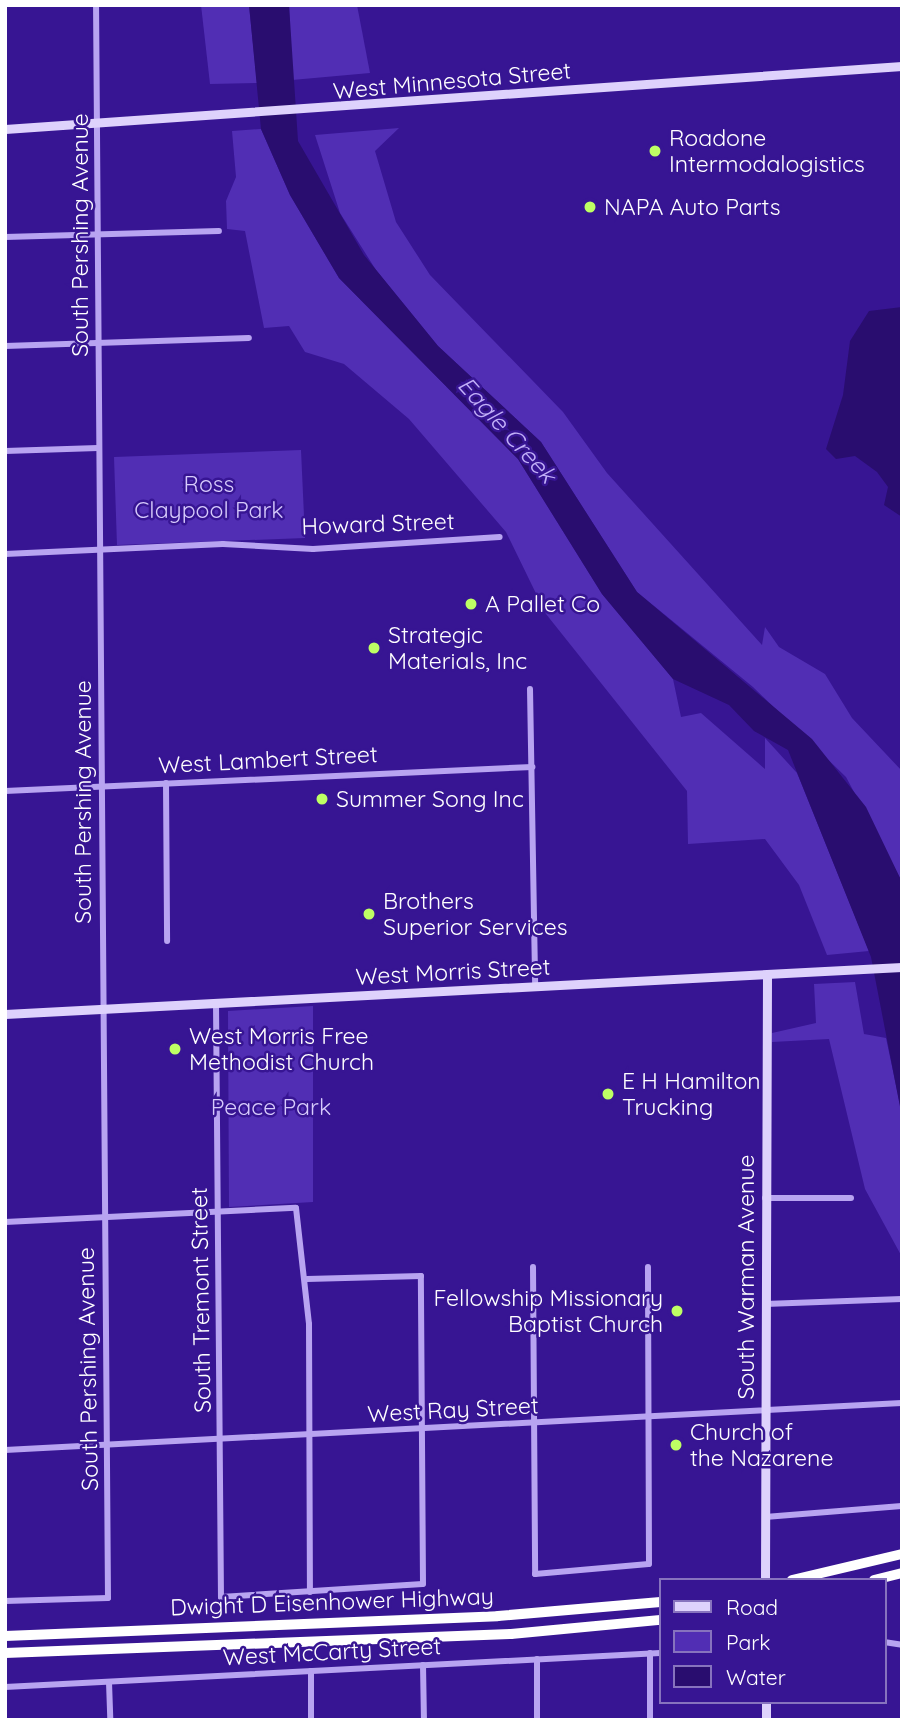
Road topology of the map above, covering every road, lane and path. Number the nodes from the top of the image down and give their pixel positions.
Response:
1 (96, 5) edge
2 (902, 66) edge
3 (96, 125) junction
4 (5, 129) edge
5 (219, 231) dead end
6 (97, 234) junction
7 (5, 237) edge
8 (249, 338) dead end
9 (97, 343) junction
10 (5, 346) edge
11 (98, 448) junction
12 (5, 451) edge
13 (500, 537) dead end
14 (99, 551) junction
15 (5, 554) edge
16 (530, 689) dead end
17 (532, 767) junction
18 (166, 783) junction
19 (101, 786) junction
20 (5, 791) edge
21 (167, 942) dead end
22 (902, 967) edge
23 (767, 975) junction
24 (535, 987) junction
25 (216, 1003) junction
26 (103, 1009) junction
27 (5, 1014) edge
28 (765, 1198) junction
29 (851, 1198) dead end
30 (218, 1211) junction
31 (104, 1217) junction
32 (5, 1222) edge
33 (533, 1267) dead end
34 (648, 1267) dead end
35 (307, 1279) junction
36 (902, 1299) edge
37 (765, 1304) junction
38 (902, 1403) edge
39 (765, 1410) junction
40 (649, 1417) junction
41 (534, 1423) junction
42 (423, 1429) junction
43 (310, 1435) junction
44 (220, 1440) junction
45 (107, 1445) junction
46 (5, 1450) edge
47 (902, 1506) edge
48 (765, 1517) junction
49 (902, 1554) edge
50 (902, 1573) edge
51 (765, 1578) edge
52 (800, 1578) edge
53 (882, 1578) edge
54 (310, 1592) junction
55 (5, 1601) edge
56 (659, 1602) edge
57 (659, 1620) edge
58 (5, 1636) edge
59 (5, 1653) edge
60 (650, 1653) junction
61 (659, 1653) edge
62 (537, 1659) junction
63 (423, 1665) junction
64 (311, 1671) junction
65 (109, 1682) junction
66 (5, 1688) edge
67 (110, 1720) edge
68 (311, 1720) edge
69 (424, 1720) edge
70 (537, 1720) edge
71 (650, 1720) edge

1 - 3 street, South Pershing Avenue
2 - 3 main road, West Minnesota Street
3 - 4 main road, West Minnesota Street
3 - 6 street, South Pershing Avenue
5 - 6 street
6 - 7 street
6 - 9 street, South Pershing Avenue
8 - 9 street
9 - 10 street
9 - 11 street, South Pershing Avenue
11 - 12 street
11 - 14 street, South Pershing Avenue
13 - 14 street, Howard Street
14 - 15 street, Howard Street
14 - 19 street, South Pershing Avenue
16 - 17 street
17 - 18 street, West Lambert Street
17 - 24 street
18 - 19 street, West Lambert Street
18 - 21 street
19 - 20 street, West Lambert Street
19 - 26 street, South Pershing Avenue
22 - 23 main road, West Morris Street
23 - 24 main road, West Morris Street
23 - 28 main road, South Warman Avenue
24 - 25 main road, West Morris Street
25 - 26 main road, West Morris Street
25 - 30 street, South Tremont Street
26 - 27 main road, West Morris Street
26 - 31 street, South Pershing Avenue
28 - 29 street
28 - 37 main road, South Warman Avenue
30 - 31 street
30 - 35 street
30 - 44 street, South Tremont Street
31 - 32 street
31 - 45 street, South Pershing Avenue
33 - 41 street
34 - 40 street
35 - 42 street
35 - 43 street
36 - 37 street
37 - 39 main road, South Warman Avenue
38 - 39 street, West Ray Street
39 - 40 street, West Ray Street
39 - 48 main road, South Warman Avenue
40 - 41 street, West Ray Street
40 - 41 street
41 - 42 street, West Ray Street
42 - 43 street, West Ray Street
42 - 54 street
43 - 44 street, West Ray Street
43 - 54 street
44 - 45 street, West Ray Street
44 - 54 street, South Tremont Street
45 - 46 street, West Ray Street
45 - 55 street, South Pershing Avenue
47 - 48 street
48 - 51 main road, South Warman Avenue
49 - 52 highway
50 - 53 highway
56 - 58 highway, Dwight D Eisenhower Highway
57 - 59 highway, Dwight D Eisenhower Highway
60 - 61 street, West McCarty Street
60 - 62 street, West McCarty Street
60 - 71 street
62 - 63 street, West McCarty Street
62 - 70 street
63 - 64 street, West McCarty Street
63 - 69 street
64 - 65 street, West McCarty Street
64 - 68 street
65 - 66 street, West McCarty Street
65 - 67 street

